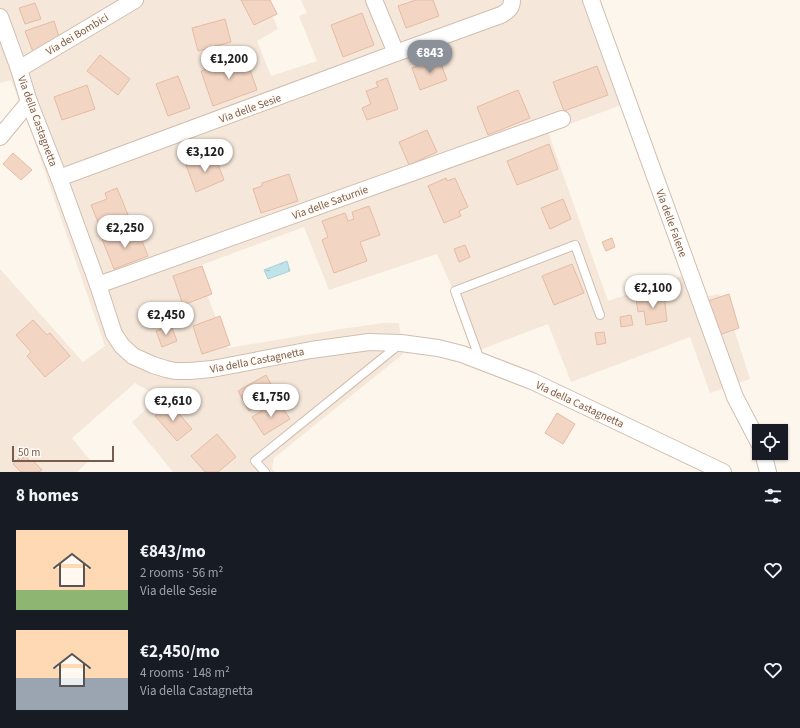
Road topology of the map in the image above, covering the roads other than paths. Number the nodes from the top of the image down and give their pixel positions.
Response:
1 (134, 0) edge
2 (374, 0) edge
3 (512, 0) edge
4 (591, 0) edge
5 (0, 17) edge
6 (396, 53) junction
7 (19, 69) junction
8 (29, 102) junction
9 (562, 119) dead end
10 (0, 138) edge
11 (59, 178) junction
12 (98, 285) junction
13 (600, 315) dead end
14 (401, 342) junction
15 (480, 360) junction
16 (752, 429) edge
17 (765, 460) edge
18 (265, 472) edge
19 (722, 472) edge
20 (768, 472) edge

1 - 7 street, Via dei Bombici
2 - 6 street
3 - 6 street, Via delle Sesie
4 - 16 street, Via delle Falene
5 - 7 street, Via della Castagnetta
6 - 11 street, Via delle Sesie
7 - 8 street, Via della Castagnetta
8 - 10 street
8 - 11 street, Via della Castagnetta
9 - 12 street, Via delle Saturnie
11 - 12 street, Via della Castagnetta
12 - 14 street, Via della Castagnetta
13 - 15 lane
14 - 15 street, Via della Castagnetta
14 - 18 lane
15 - 19 street, Via della Castagnetta
17 - 20 street

